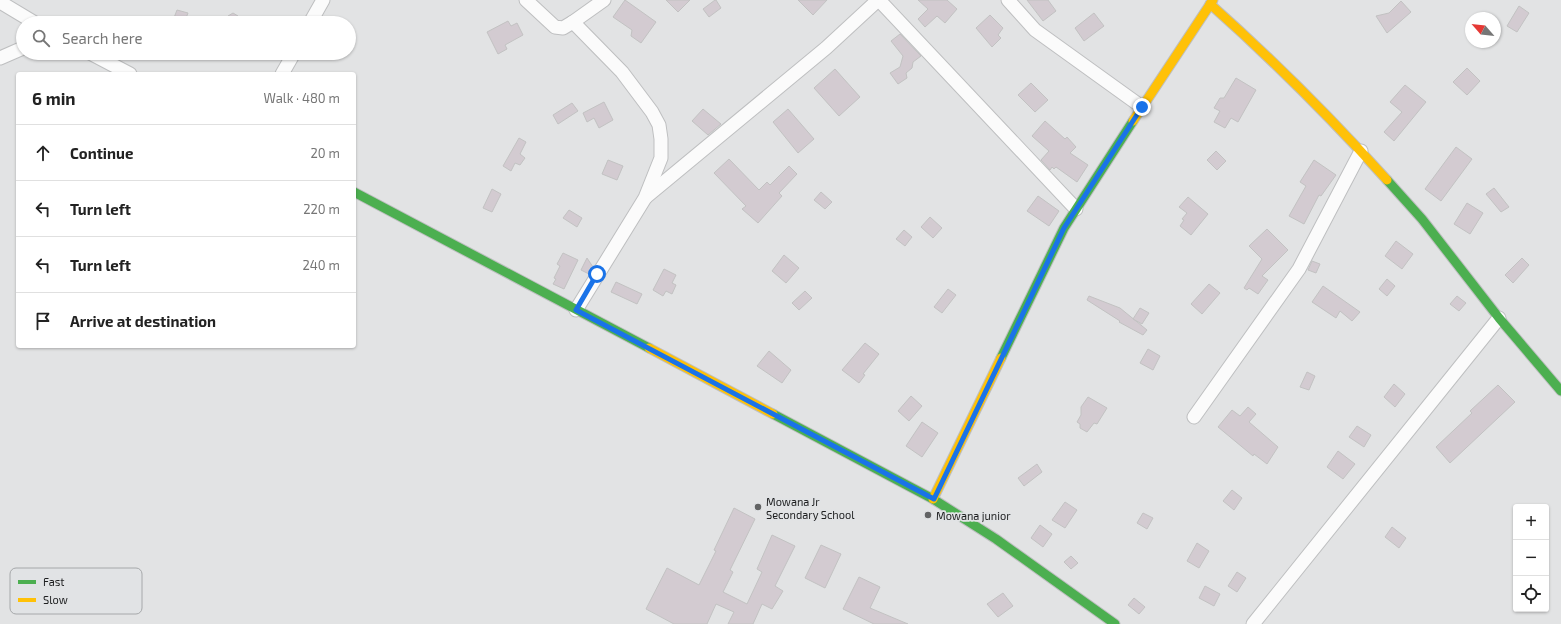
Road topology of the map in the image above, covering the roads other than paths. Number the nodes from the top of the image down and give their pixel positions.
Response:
1 (323, 0) edge
2 (526, 0) edge
3 (604, 0) edge
4 (878, 0) edge
5 (1008, 0) edge
6 (0, 2) edge
7 (1212, 2) edge
8 (23, 16) edge
9 (314, 16) edge
10 (573, 22) junction
11 (16, 51) edge
12 (0, 58) edge
13 (103, 60) edge
14 (290, 60) edge
15 (126, 72) edge
16 (283, 72) edge
17 (1142, 107) junction
18 (1361, 151) junction
19 (356, 193) edge
20 (645, 198) junction
21 (1076, 209) junction
22 (576, 310) junction
23 (1499, 318) junction
24 (1561, 391) edge
25 (1194, 417) dead end
26 (934, 499) junction
27 (1115, 624) edge
28 (1253, 624) edge

1 - 9 street
2 - 10 street
3 - 10 street
4 - 20 street
4 - 21 street
5 - 17 street
6 - 8 street
7 - 17 street
7 - 18 street
10 - 20 street
11 - 12 street
13 - 15 street
14 - 16 street
17 - 21 street
18 - 23 street
18 - 25 street
19 - 22 street
20 - 22 street
21 - 26 street
22 - 26 street
23 - 24 street
23 - 28 street
26 - 27 street

